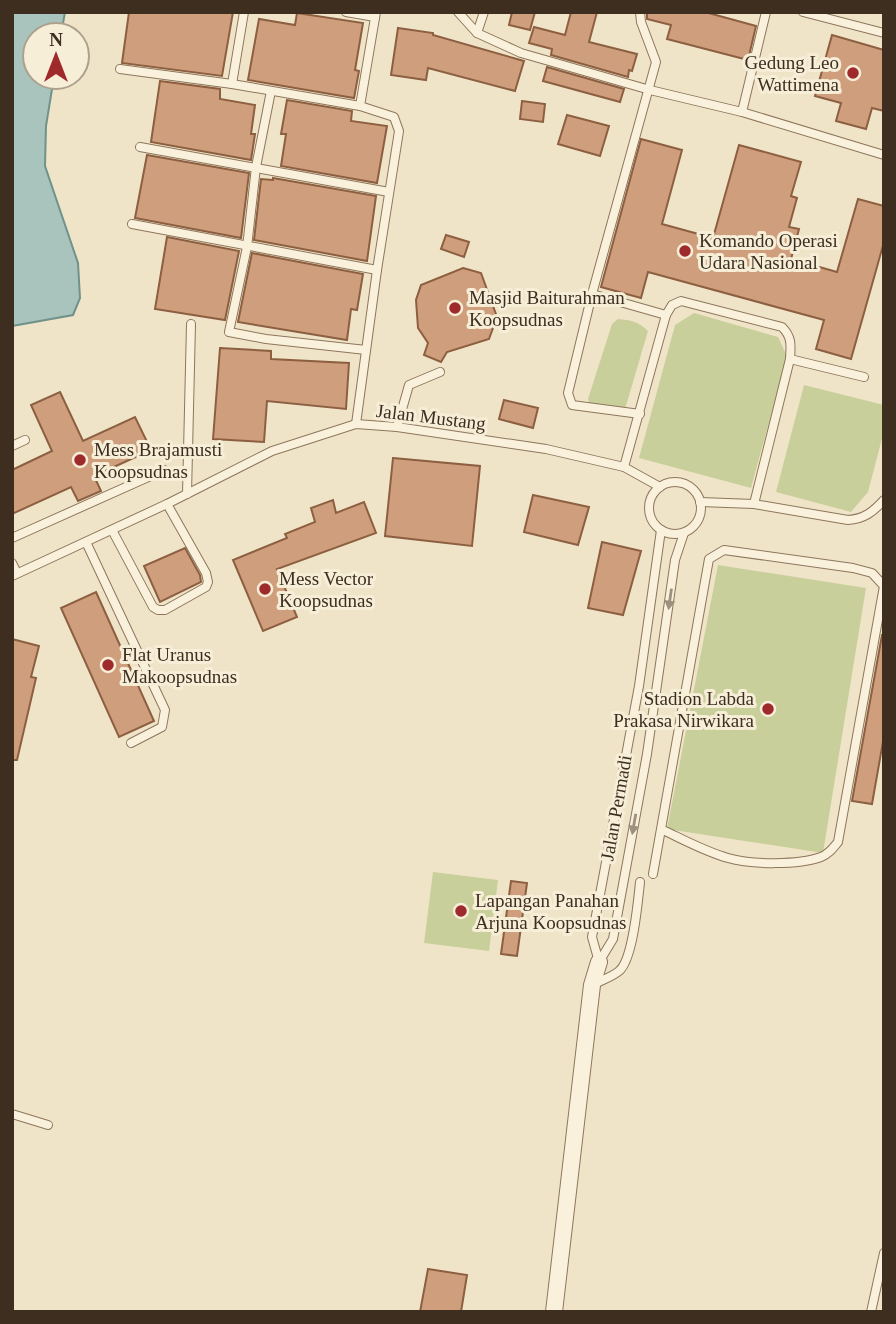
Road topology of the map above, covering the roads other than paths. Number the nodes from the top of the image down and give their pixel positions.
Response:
1 (244, 12) edge
2 (346, 12) edge
3 (458, 12) edge
4 (484, 12) edge
5 (640, 12) edge
6 (766, 12) edge
7 (803, 12) edge
8 (375, 15) edge
9 (477, 33) junction
10 (884, 33) edge
11 (120, 69) dead end
12 (232, 84) junction
13 (650, 90) junction
14 (271, 91) junction
15 (360, 106) junction
16 (742, 112) junction
17 (140, 147) dead end
18 (884, 155) edge
19 (256, 167) junction
20 (388, 192) junction
21 (132, 225) dead end
22 (247, 247) junction
23 (377, 270) junction
24 (592, 294) junction
25 (666, 315) junction
26 (191, 324) dead end
27 (366, 350) junction
28 (790, 359) junction
29 (440, 372) dead end
30 (864, 377) dead end
31 (640, 414) junction
32 (356, 424) junction
33 (397, 427) junction
34 (25, 440) dead end
35 (12, 446) edge
36 (624, 467) junction
37 (163, 470) dead end
38 (660, 487) junction
39 (187, 494) junction
40 (884, 500) edge
41 (700, 502) junction
42 (754, 504) junction
43 (167, 505) junction
44 (112, 530) junction
45 (661, 530) junction
46 (684, 533) junction
47 (12, 538) edge
48 (86, 542) junction
49 (12, 563) edge
50 (15, 575) edge
51 (131, 743) dead end
52 (663, 830) junction
53 (653, 874) dead end
54 (640, 882) dead end
55 (599, 962) junction
56 (592, 985) junction
57 (12, 1114) edge
58 (48, 1125) dead end
59 (884, 1253) edge
60 (554, 1312) edge
61 (871, 1312) edge

1 - 12 lane
2 - 8 lane
3 - 9 lane
4 - 9 lane
5 - 13 lane
6 - 16 lane
7 - 10 lane
8 - 15 lane
9 - 13 lane
11 - 12 lane
12 - 14 lane
13 - 16 lane
13 - 24 lane
14 - 15 lane
14 - 19 lane
15 - 20 lane
16 - 18 lane
17 - 19 lane
19 - 20 lane
19 - 22 lane
20 - 23 lane
21 - 22 lane
22 - 23 lane
22 - 27 lane
23 - 27 lane
24 - 25 lane
24 - 31 lane
25 - 28 lane
25 - 31 lane
26 - 39 lane
27 - 32 lane
28 - 30 lane
28 - 42 lane
29 - 33 lane
31 - 36 lane
32 - 33 lane, Jalan Mustang
32 - 39 lane, Jalan Mustang
33 - 36 lane, Jalan Mustang
34 - 35 lane
36 - 38 lane, Jalan Mustang
37 - 47 lane
38 - 41 lane
38 - 45 lane
39 - 43 lane, Jalan Mustang
40 - 42 lane
41 - 42 lane
41 - 46 lane
43 - 44 lane, Jalan Mustang
43 - 44 lane
44 - 48 lane, Jalan Mustang
45 - 46 lane
45 - 55 lane, Jalan Permadi
46 -> 55 lane, Jalan Permadi
48 - 50 lane, Jalan Mustang
48 - 51 lane
49 - 50 lane
52 - 52 lane
52 - 53 lane
54 - 56 lane
55 - 56 street, Jalan Permadi
56 - 60 street, Jalan Permadi
57 - 58 lane
59 - 61 lane

